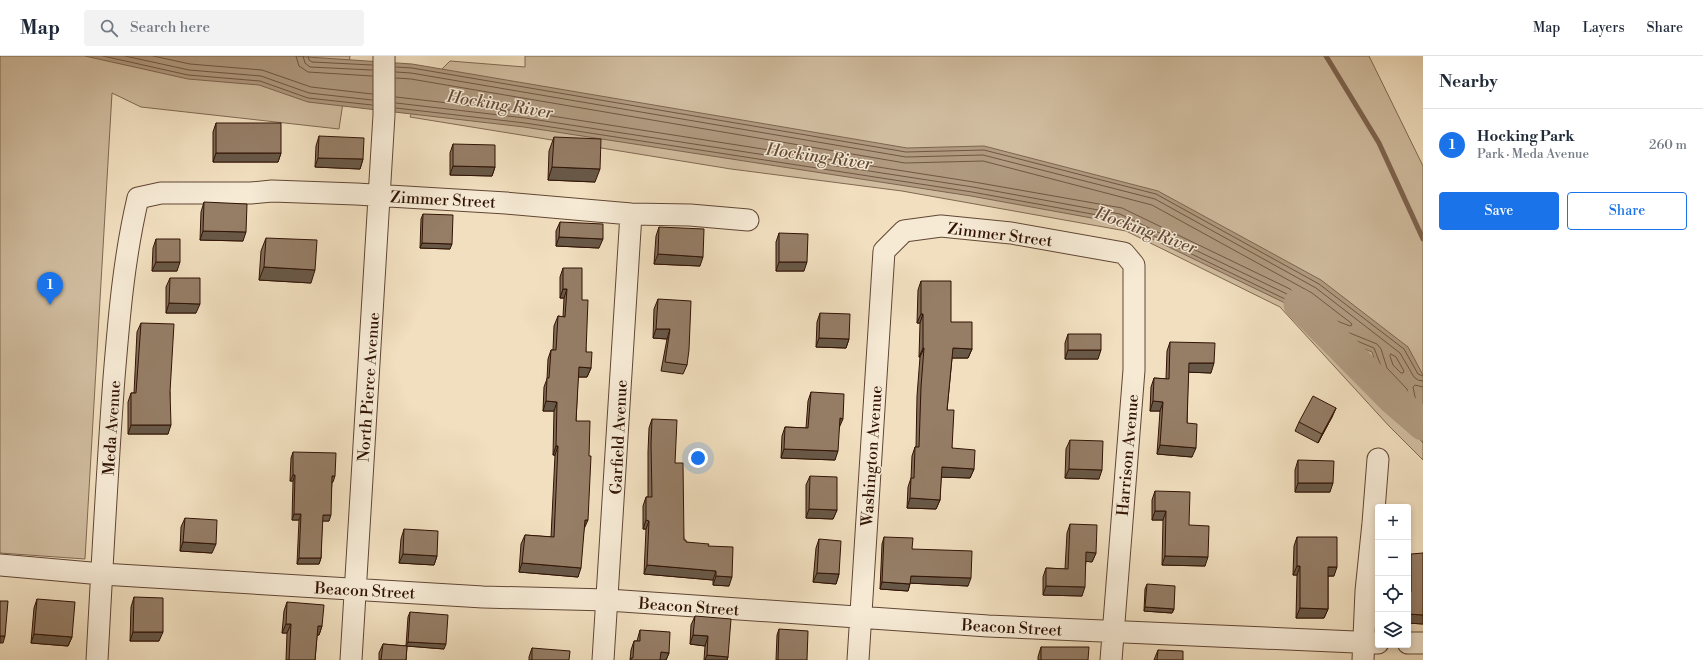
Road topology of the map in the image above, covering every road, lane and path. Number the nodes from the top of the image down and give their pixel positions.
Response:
1 (384, 56) edge
2 (380, 196) junction
3 (138, 198) joint
4 (631, 214) junction
5 (748, 220) dead end
6 (884, 251) joint
7 (1124, 253) joint
8 (1378, 459) dead end
9 (0, 566) edge
10 (102, 574) junction
11 (355, 589) junction
12 (608, 600) junction
13 (861, 617) junction
14 (1113, 632) junction
15 (1411, 643) edge
16 (1423, 643) edge
17 (1368, 649) edge
18 (97, 660) edge
19 (351, 660) edge
20 (604, 660) edge
21 (858, 660) edge
22 (1111, 660) edge

1 - 2 street, North Pierce Avenue
2 - 3 street, Zimmer Street
2 - 4 street, Zimmer Street
2 - 11 street, North Pierce Avenue
3 - 10 street, Meda Avenue
4 - 5 street, Zimmer Street
4 - 12 street, Garfield Avenue
6 - 7 street, Zimmer Street
6 - 13 street, Washington Avenue
7 - 14 street, Harrison Avenue
8 - 17 street
9 - 10 street, Beacon Street
10 - 11 street, Beacon Street
10 - 18 street, Meda Avenue
11 - 12 street, Beacon Street
11 - 19 street, North Pierce Avenue
12 - 13 street, Beacon Street
12 - 20 street, Garfield Avenue
13 - 14 street, Beacon Street
13 - 21 street, Washington Avenue
14 - 17 street, Beacon Street
14 - 22 street, Harrison Avenue
15 - 16 street

